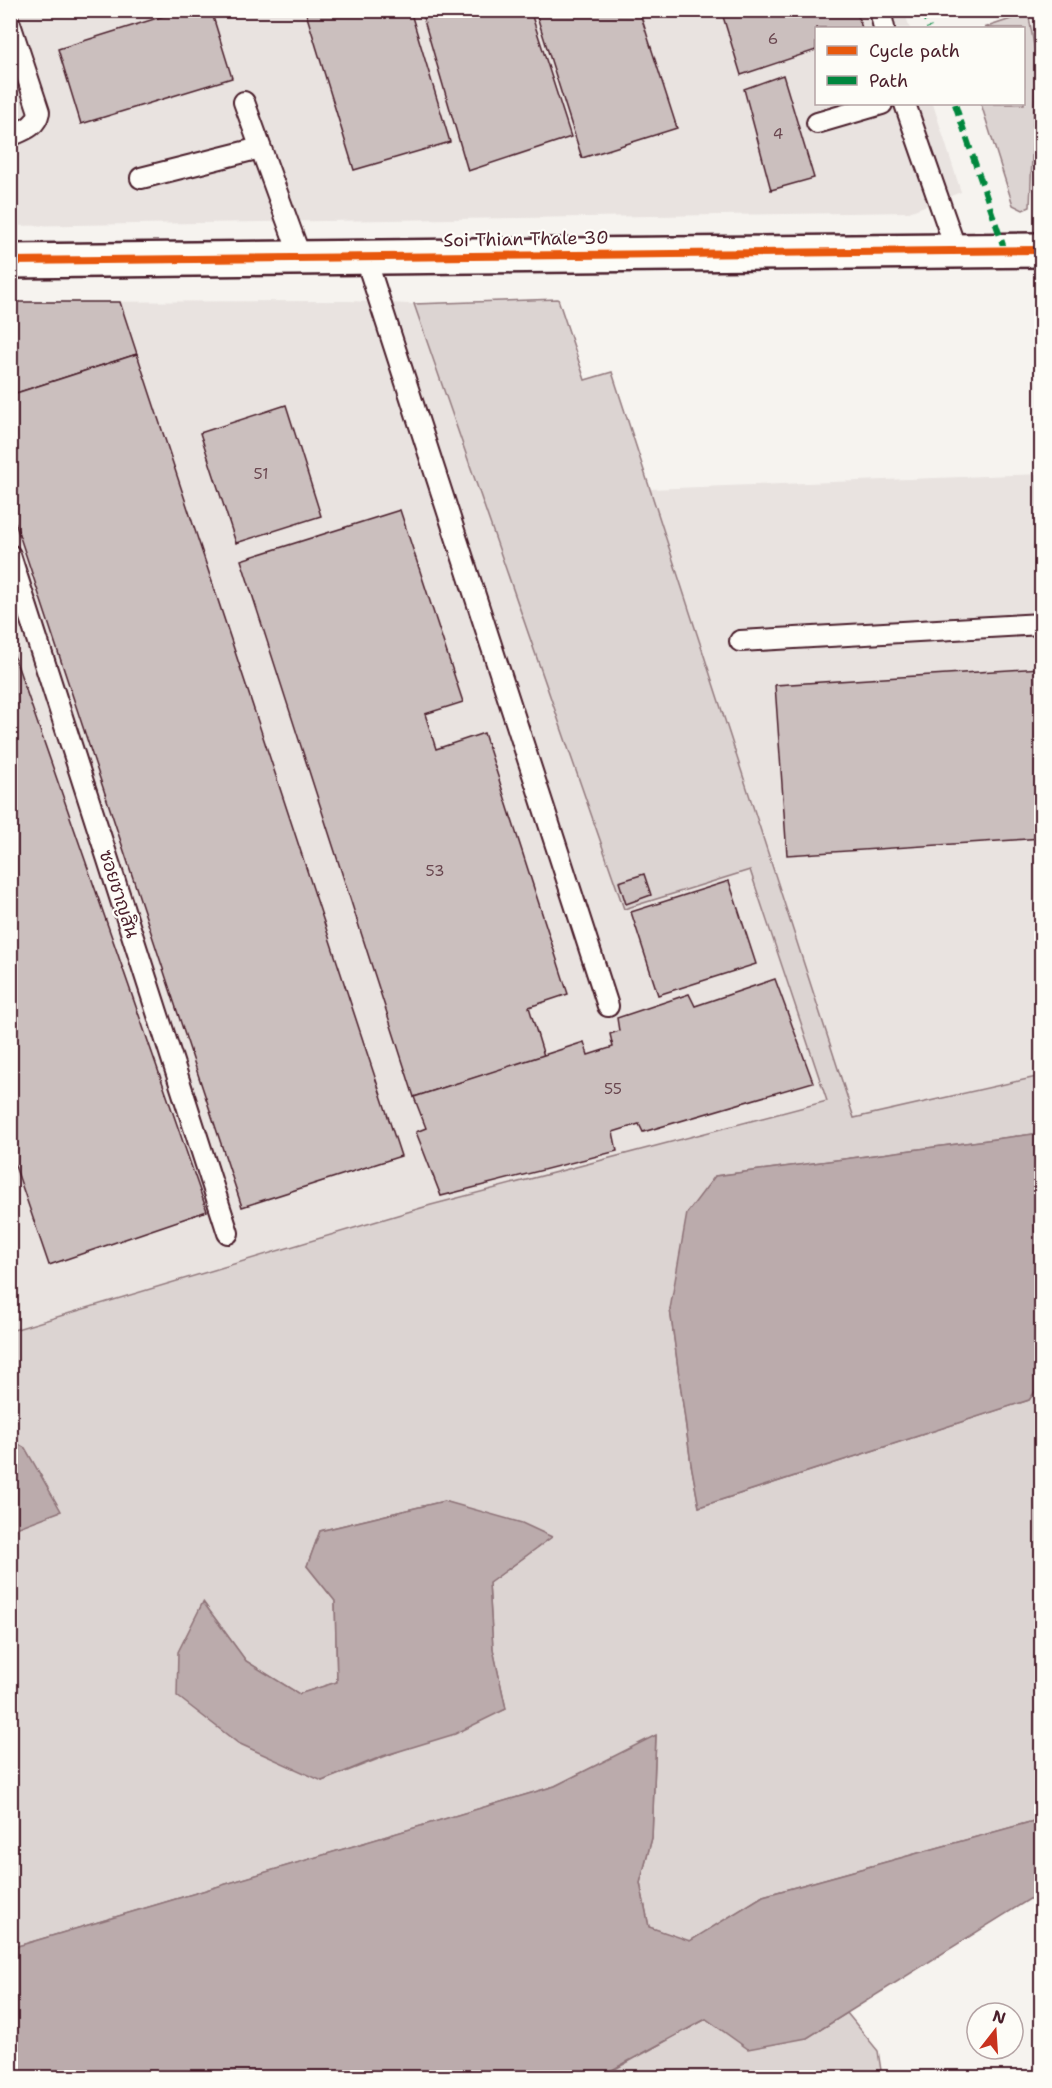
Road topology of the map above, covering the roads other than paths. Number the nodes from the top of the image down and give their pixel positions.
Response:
1 (880, 10) edge
2 (10, 24) edge
3 (885, 27) edge
4 (244, 102) dead end
5 (879, 105) edge
6 (905, 105) edge
7 (817, 123) dead end
8 (10, 136) edge
9 (260, 148) junction
10 (141, 178) dead end
11 (956, 250) junction
12 (1041, 250) edge
13 (300, 256) junction
14 (365, 256) junction
15 (10, 261) edge
16 (10, 555) edge
17 (1041, 624) edge
18 (740, 641) dead end
19 (608, 1006) dead end
20 (228, 1233) dead end

1 - 3 lane
2 - 8 lane
4 - 9 lane
5 - 7 lane
6 - 11 lane
9 - 10 lane
9 - 13 lane
11 - 12 street, Soi Thian Thale 30
11 - 14 street, Soi Thian Thale 30
13 - 14 street, Soi Thian Thale 30
13 - 15 street, Soi Thian Thale 30
14 - 19 lane
16 - 20 lane, ซอยชาญสิน
17 - 18 lane

